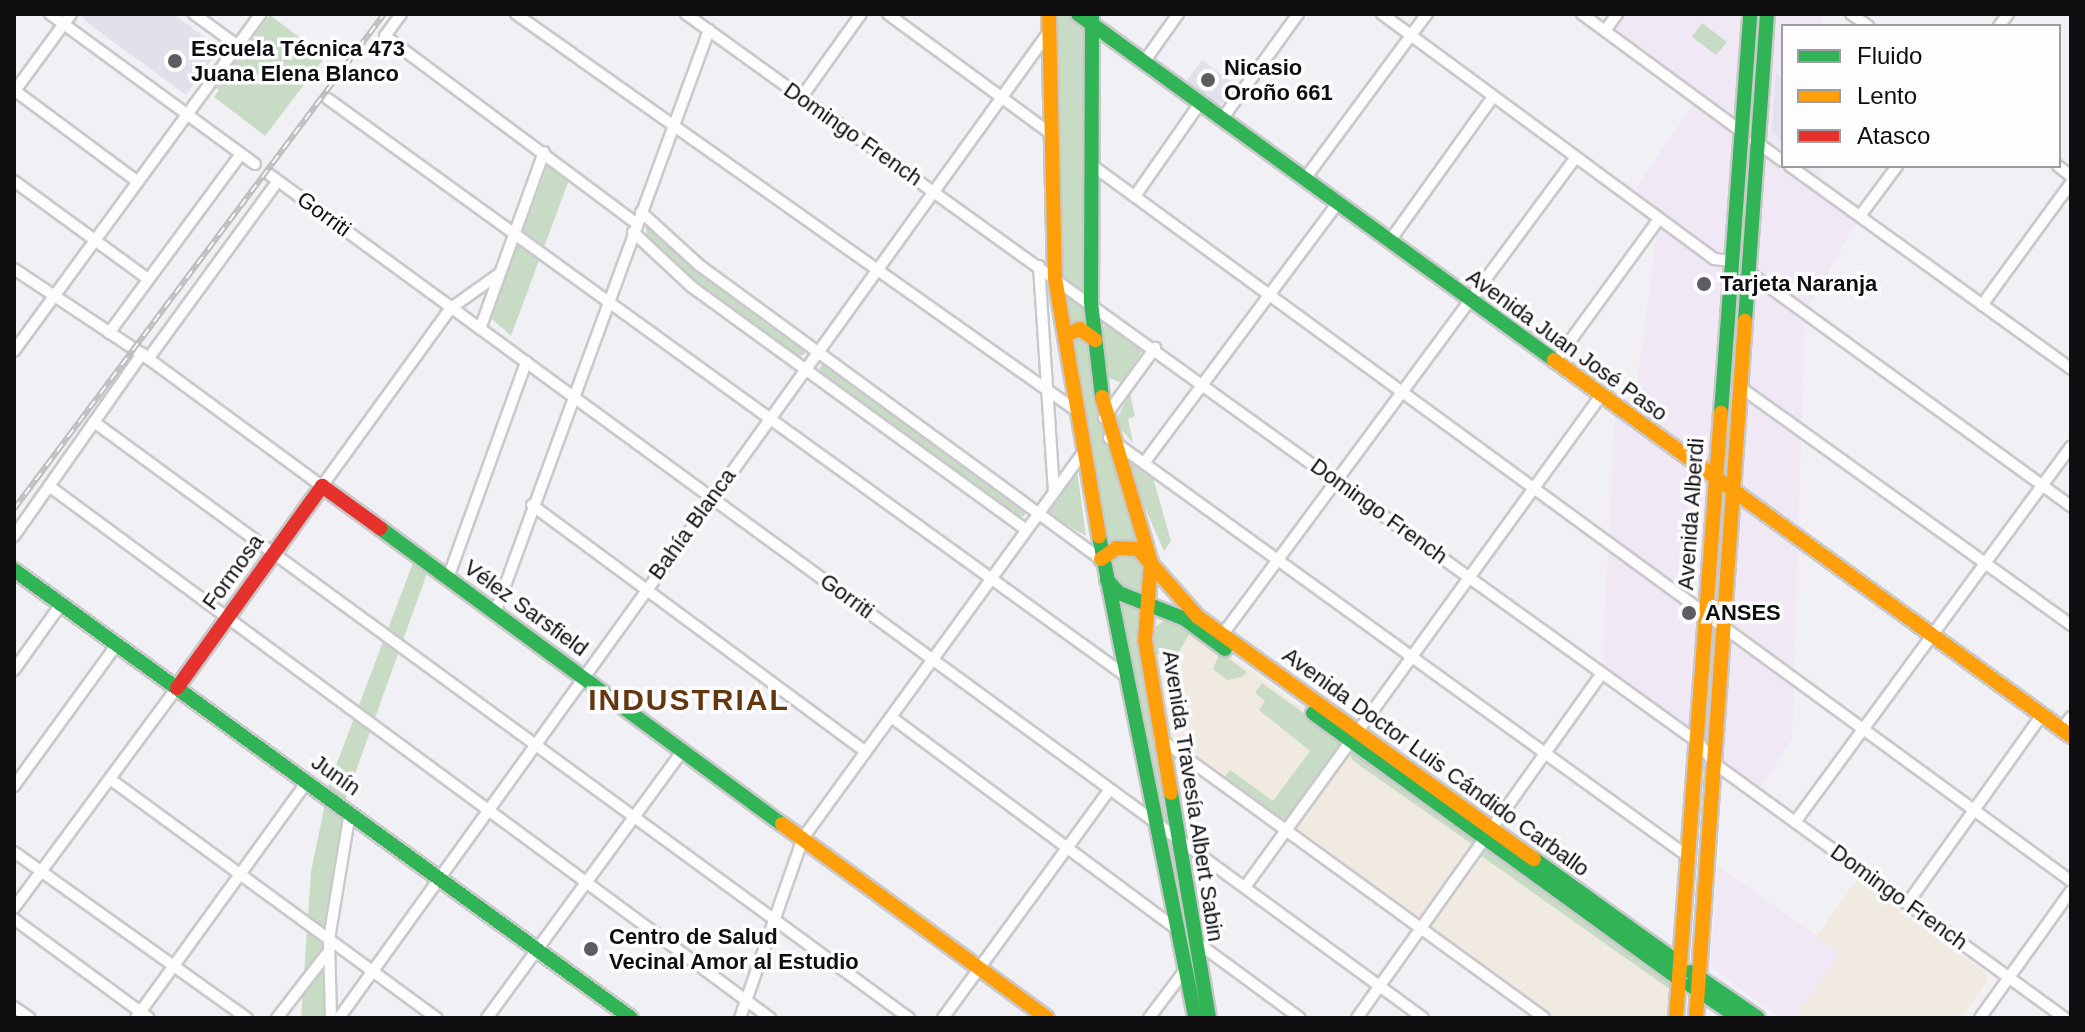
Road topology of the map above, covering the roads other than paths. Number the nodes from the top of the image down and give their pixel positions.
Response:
1 (50, 14) edge
2 (71, 14) edge
3 (194, 14) edge
4 (261, 14) edge
5 (401, 14) edge
6 (516, 14) edge
7 (686, 14) edge
8 (861, 14) edge
9 (888, 14) edge
10 (1049, 14) edge
11 (1078, 14) edge
12 (1178, 14) edge
13 (1298, 14) edge
14 (1382, 14) edge
15 (1427, 14) edge
16 (1582, 14) edge
17 (1617, 14) edge
18 (1750, 14) edge
19 (1767, 14) edge
20 (1092, 19) edge
21 (64, 24) junction
22 (709, 30) junction
23 (1605, 31) junction
24 (1048, 33) junction
25 (1411, 35) junction
26 (238, 46) junction
27 (1144, 62) junction
28 (14, 91) edge
29 (1001, 97) junction
30 (1493, 97) junction
31 (801, 98) junction
32 (328, 99) dead end
33 (1200, 103) junction
34 (187, 114) junction
35 (1222, 119) junction
36 (673, 126) junction
37 (1741, 131) junction
38 (1054, 136) junction
39 (1758, 143) junction
40 (544, 152) junction
41 (241, 154) junction
42 (1576, 157) junction
43 (1781, 160) edge
44 (255, 164) dead end
45 (1093, 166) junction
46 (1793, 168) edge
47 (1896, 168) edge
48 (1304, 180) junction
49 (14, 181) edge
50 (138, 182) junction
51 (2071, 183) edge
52 (933, 191) junction
53 (1135, 196) junction
54 (1337, 204) junction
55 (641, 212) junction
56 (1860, 216) junction
57 (1659, 219) junction
58 (635, 228) junction
59 (514, 234) junction
60 (95, 240) junction
61 (1389, 242) junction
62 (1731, 261) junction
63 (1039, 266) junction
64 (14, 269) edge
65 (876, 270) junction
66 (1750, 273) junction
67 (499, 274) junction
68 (1055, 278) junction
69 (148, 279) junction
70 (1271, 293) junction
71 (54, 297) junction
72 (607, 301) junction
73 (1469, 301) junction
74 (1091, 302) junction
75 (1982, 305) junction
76 (451, 308) junction
77 (480, 329) junction
78 (109, 333) junction
79 (1065, 335) junction
80 (1095, 340) junction
81 (1155, 348) junction
82 (14, 351) edge
83 (817, 351) junction
84 (145, 357) junction
85 (526, 362) junction
86 (1554, 363) junction
87 (805, 368) junction
88 (2071, 369) edge
89 (1203, 384) junction
90 (1740, 387) junction
91 (1403, 390) junction
92 (1047, 393) junction
93 (571, 396) junction
94 (1600, 397) junction
95 (1074, 409) junction
96 (769, 418) junction
97 (1104, 418) junction
98 (94, 422) junction
99 (1107, 436) junction
100 (2071, 446) edge
101 (1081, 456) junction
102 (1144, 463) junction
103 (1337, 481) junction
104 (1716, 482) junction
105 (2043, 485) junction
106 (49, 486) junction
107 (322, 486) junction
108 (1535, 487) junction
109 (1054, 492) junction
110 (1734, 495) junction
111 (710, 498) junction
112 (532, 505) junction
113 (2071, 506) edge
114 (1039, 513) junction
115 (1026, 530) junction
116 (14, 536) edge
117 (273, 554) junction
118 (1101, 559) junction
119 (1279, 560) junction
120 (1151, 562) junction
121 (1985, 563) junction
122 (14, 570) edge
123 (1105, 576) junction
124 (1470, 577) junction
125 (448, 578) junction
126 (991, 579) junction
127 (1151, 580) junction
128 (644, 589) junction
129 (1126, 595) junction
130 (61, 604) junction
131 (1148, 604) junction
132 (495, 613) junction
133 (1706, 615) junction
134 (228, 617) junction
135 (2071, 625) edge
136 (1724, 630) junction
137 (1932, 636) junction
138 (1219, 639) junction
139 (117, 644) junction
140 (1412, 657) junction
141 (934, 658) junction
142 (14, 670) edge
143 (1602, 673) junction
144 (581, 676) junction
145 (1126, 676) junction
146 (177, 688) junction
147 (2042, 715) junction
148 (891, 717) junction
149 (2068, 727) edge
150 (1863, 730) junction
151 (1157, 736) junction
152 (1355, 737) junction
153 (1699, 743) junction
154 (533, 744) junction
155 (683, 750) junction
156 (866, 752) junction
157 (1545, 752) junction
158 (1715, 764) junction
159 (110, 779) junction
160 (307, 782) junction
161 (14, 786) edge
162 (1110, 789) junction
163 (488, 808) junction
164 (1974, 810) junction
165 (350, 812) junction
166 (633, 818) junction
167 (1795, 822) junction
168 (1157, 823) junction
169 (1287, 830) junction
170 (1487, 834) junction
171 (1175, 835) junction
172 (803, 838) junction
173 (1068, 847) junction
174 (14, 852) edge
175 (1691, 859) junction
176 (40, 871) junction
177 (240, 874) junction
178 (440, 876) junction
179 (2071, 881) edge
180 (586, 882) junction
181 (1245, 887) junction
182 (2071, 891) edge
183 (1907, 904) junction
184 (14, 908) edge
185 (775, 918) junction
186 (14, 919) edge
187 (1424, 930) junction
188 (1179, 931) junction
189 (329, 939) junction
190 (1194, 940) junction
191 (538, 949) junction
192 (329, 951) junction
193 (174, 966) junction
194 (979, 969) junction
195 (1185, 970) junction
196 (373, 971) junction
197 (1679, 971) junction
198 (2009, 977) junction
199 (1698, 984) junction
200 (1380, 988) junction
201 (746, 1000) junction
202 (14, 1007) edge
203 (142, 1016) edge
204 (626, 1017) edge
205 (30, 1018) edge
206 (247, 1018) edge
207 (277, 1018) edge
208 (331, 1018) edge
209 (339, 1018) edge
210 (437, 1018) edge
211 (487, 1018) edge
212 (740, 1018) edge
213 (770, 1018) edge
214 (909, 1018) edge
215 (943, 1018) edge
216 (1047, 1018) edge
217 (1149, 1018) edge
218 (1195, 1018) edge
219 (1209, 1018) edge
220 (1300, 1018) edge
221 (1357, 1018) edge
222 (1423, 1018) edge
223 (1544, 1018) edge
224 (1676, 1018) edge
225 (1696, 1018) edge
226 (1739, 1018) edge
227 (1758, 1018) edge
228 (1980, 1018) edge
229 (2065, 1018) edge

1 - 21 street
2 - 21 street
3 - 26 street
4 - 26 street
5 - 40 street
6 - 36 street
7 - 22 street, Domingo French
8 - 31 street
9 - 29 street
10 - 24 main road, Avenida Travesía Albert Sabin
11 - 20 main road, Avenida Juan José Paso
12 - 27 street
13 - 35 street
14 - 25 street
15 - 25 street
16 - 23 street
17 - 23 street
18 - 37 main road, Avenida Alberdi
19 - 39 main road, Avenida Alberdi
20 - 27 main road, Avenida Juan José Paso
20 - 45 main road, Avenida Travesía Albert Sabin
21 - 28 street
21 - 34 street
22 - 31 street, Domingo French
22 - 36 street
23 - 37 street
24 - 29 street, Bahía Blanca
24 - 38 main road, Avenida Travesía Albert Sabin
25 - 30 street
25 - 48 street
26 - 34 street
27 - 33 main road, Avenida Juan José Paso
28 - 50 street
29 - 38 street
29 - 52 street, Bahía Blanca
30 - 42 street
30 - 61 street
31 - 52 street, Domingo French
32 - 59 street
33 - 35 main road, Avenida Juan José Paso
33 - 53 street
34 - 41 street
34 - 50 street
35 - 48 main road, Avenida Juan José Paso
36 - 55 street
36 - 65 street
37 - 39 street
37 - 62 main road, Avenida Alberdi
38 - 68 main road, Avenida Travesía Albert Sabin
39 - 43 street
39 - 66 main road, Avenida Alberdi
40 - 58 street
40 - 59 street
41 - 44 street
41 - 69 street
42 - 57 street
42 - 73 street
45 - 53 street
45 - 74 main road, Avenida Travesía Albert Sabin
46 - 56 street
47 - 56 street
48 - 54 main road, Avenida Juan José Paso
49 - 60 street
50 - 60 street
51 - 75 street
52 - 63 street, Domingo French
52 - 65 street, Bahía Blanca
53 - 70 street
54 - 61 main road, Avenida Juan José Paso
54 - 70 street
55 - 58 street
55 - 83 street
56 - 75 street
57 - 62 street
57 - 86 street
58 - 72 street
58 - 87 street
59 - 67 street
59 - 72 street
60 - 69 street
60 - 71 street
61 - 73 main road, Avenida Juan José Paso
62 - 104 main road, Avenida Alberdi
63 - 68 street, Domingo French
63 - 92 street
64 - 71 street, Vélez Sarsfield
65 - 83 street, Bahía Blanca
65 - 92 street
66 - 90 main road, Avenida Alberdi
66 - 105 street
67 - 76 street, Formosa
67 - 77 street
68 - 74 street, Domingo French
68 - 79 main road, Avenida Travesía Albert Sabin
69 - 78 street
70 - 89 street
70 - 91 street
71 - 78 street, Vélez Sarsfield
71 - 82 street
72 - 93 street
72 - 96 street
73 - 86 main road, Avenida Juan José Paso
73 - 91 street
74 - 80 main road, Avenida Travesía Albert Sabin
74 - 81 street, Domingo French
75 - 88 street
76 - 77 street, Gorriti
76 - 84 street, Gorriti
76 - 107 street, Formosa
77 - 85 street, Gorriti
78 - 84 street, Vélez Sarsfield
79 - 80 main road
79 - 95 main road, Avenida Travesía Albert Sabin
80 - 97 main road, Avenida Travesía Albert Sabin
81 - 89 street, Domingo French
81 - 97 street
83 - 87 street, Bahía Blanca
83 - 114 street
84 - 98 street
84 - 107 street, Vélez Sarsfield
85 - 93 street, Gorriti
85 - 125 street
86 - 94 main road, Avenida Juan José Paso
87 - 96 street, Bahía Blanca
87 - 115 street
89 - 102 street
89 - 103 street, Domingo French
90 - 110 main road, Avenida Alberdi
90 - 121 street
91 - 103 street
91 - 108 street
92 - 95 street
92 - 109 street
93 - 111 street, Gorriti
93 - 112 street
94 - 104 main road, Avenida Juan José Paso
94 - 108 street
95 - 101 main road, Avenida Travesía Albert Sabin
96 - 111 street, Bahía Blanca
96 - 126 street
97 - 99 main road, Avenida Travesía Albert Sabin
98 - 106 street
98 - 117 street
99 - 102 street
99 - 120 main road, Avenida Travesía Albert Sabin
100 - 105 street
101 - 109 street
101 - 118 main road, Avenida Travesía Albert Sabin
102 - 119 street
103 - 119 street
103 - 124 street, Domingo French
104 - 110 main road, Avenida Juan José Paso
104 - 133 main road, Avenida Alberdi
105 - 113 street
105 - 121 street
106 - 116 street
106 - 134 street
107 - 117 main road, Formosa
107 - 125 main road, Vélez Sarsfield
108 - 124 street
108 - 133 street
109 - 114 street
110 - 136 main road, Avenida Alberdi
110 - 137 main road, Avenida Juan José Paso
111 - 128 street, Bahía Blanca
111 - 141 street, Gorriti
112 - 128 street
112 - 132 street
114 - 115 street
114 - 118 street
115 - 126 street
117 - 134 main road, Formosa
117 - 154 street
118 - 120 main road
118 - 123 main road, Avenida Travesía Albert Sabin
119 - 138 street
119 - 140 street
120 - 127 main road, Avenida Travesía Albert Sabin
120 - 138 main road, Avenida Doctor Luis Cándido Carballo
121 - 135 street
121 - 137 street
122 - 130 main road, Junín
123 - 129 main road, Avenida Doctor Luis Cándido Carballo
123 - 145 main road, Avenida Travesía Albert Sabin
124 - 140 street
124 - 143 street, Domingo French
125 - 132 main road, Vélez Sarsfield
126 - 141 street
126 - 145 street
127 - 129 main road
127 - 131 main road, Avenida Travesía Albert Sabin
128 - 144 street, Bahía Blanca
128 - 156 street
129 - 131 main road, Avenida Doctor Luis Cándido Carballo
130 - 139 main road, Junín
130 - 142 street
131 - 138 main road, Avenida Doctor Luis Cándido Carballo
131 - 151 main road, Avenida Travesía Albert Sabin
132 - 144 main road, Vélez Sarsfield
133 - 136 street
133 - 153 main road, Avenida Alberdi
134 - 146 main road, Formosa
134 - 163 street
136 - 150 street
136 - 158 main road, Avenida Alberdi
137 - 147 main road, Avenida Juan José Paso
137 - 150 street
138 - 152 main road, Avenida Doctor Luis Cándido Carballo
139 - 146 main road, Junín
139 - 161 street
140 - 152 street
140 - 157 street
141 - 148 street
141 - 162 street, Gorriti
143 - 153 street, Domingo French
143 - 157 street
144 - 154 street, Bahía Blanca
144 - 155 main road, Vélez Sarsfield
145 - 168 main road, Avenida Travesía Albert Sabin
146 - 159 street, Formosa
146 - 160 main road, Junín
147 - 149 main road, Avenida Juan José Paso
147 - 164 street
148 - 156 street
148 - 173 street
150 - 164 street
150 - 167 street
151 - 169 street
151 - 171 main road, Avenida Travesía Albert Sabin
152 - 169 street
152 - 170 main road, Avenida Doctor Luis Cándido Carballo
153 - 158 street, Domingo French
153 - 175 main road, Avenida Alberdi
154 - 163 street, Bahía Blanca
154 - 166 street
155 - 166 street
155 - 172 main road, Vélez Sarsfield
156 - 172 street
157 - 170 street
157 - 175 street
158 - 167 street, Domingo French
158 - 199 main road, Avenida Alberdi
159 - 176 street, Formosa
159 - 177 street
160 - 165 main road, Junín
160 - 177 street
162 - 168 street, Gorriti
162 - 173 street
163 - 178 street, Bahía Blanca
163 - 180 street
164 - 179 street
164 - 183 street
165 - 178 main road, Junín
165 - 189 street
166 - 180 street
166 - 185 street
167 - 183 street, Domingo French
168 - 171 street, Gorriti
168 - 188 main road, Avenida Travesía Albert Sabin
169 - 181 street
169 - 187 street
170 - 187 street
170 - 197 main road, Avenida Doctor Luis Cándido Carballo
171 - 181 street, Gorriti
171 - 190 main road, Avenida Travesía Albert Sabin
172 - 185 street
172 - 194 main road, Vélez Sarsfield
173 - 188 street
173 - 194 street
174 - 176 street
175 - 197 main road, Avenida Alberdi
176 - 184 street, Formosa
176 - 193 street
177 - 189 street
177 - 193 street
178 - 191 main road, Junín
178 - 196 street, Bahía Blanca
180 - 191 street
180 - 201 street
181 - 200 street, Gorriti
182 - 198 street
183 - 198 street, Domingo French
185 - 201 street
185 - 214 street
186 - 203 street
187 - 200 street
187 - 223 street
188 - 195 main road, Avenida Travesía Albert Sabin
189 - 192 street
189 - 196 street
190 - 219 main road, Avenida Travesía Albert Sabin
190 - 220 street
191 - 204 main road, Junín
191 - 211 street
192 - 207 street
192 - 208 street
193 - 203 street
193 - 206 street
194 - 215 street
194 - 216 main road, Vélez Sarsfield
195 - 217 street
195 - 218 main road, Avenida Travesía Albert Sabin
196 - 209 street, Bahía Blanca
196 - 210 street
197 - 199 main road, Avenida Doctor Luis Cándido Carballo
197 - 224 main road, Avenida Alberdi
198 - 228 street
198 - 229 street, Domingo French
199 - 225 main road, Avenida Alberdi
199 - 226 main road, Avenida Doctor Luis Cándido Carballo
199 - 227 main road, Avenida Doctor Luis Cándido Carballo
200 - 221 street
200 - 222 street, Gorriti
201 - 212 street
201 - 213 street
202 - 205 street

